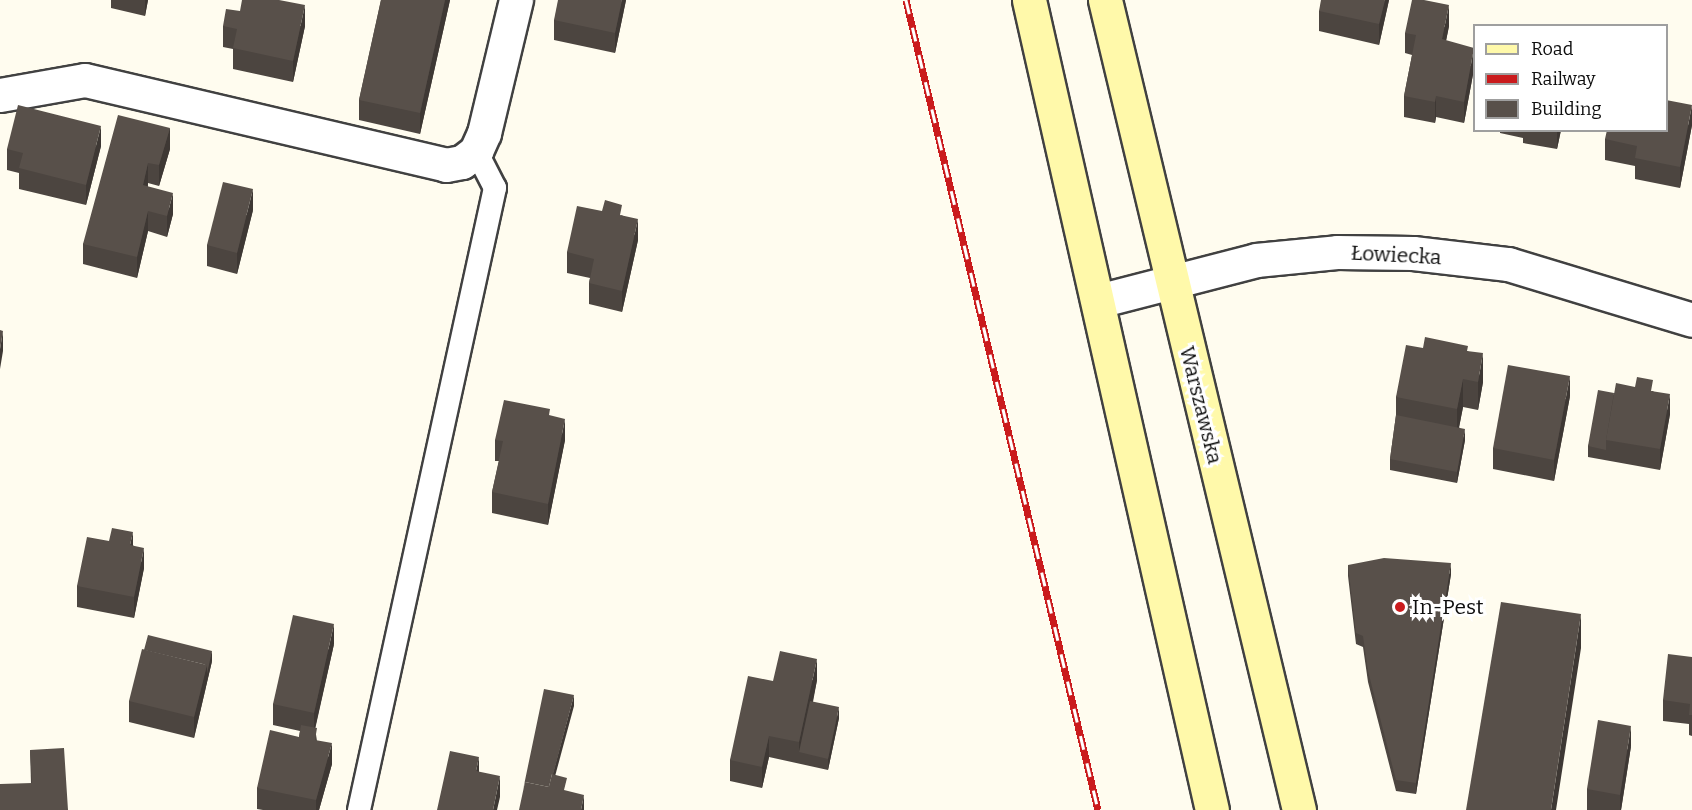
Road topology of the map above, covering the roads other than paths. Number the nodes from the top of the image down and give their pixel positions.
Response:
1 (516, 0) edge
2 (1029, 0) edge
3 (1105, 0) edge
4 (0, 95) edge
5 (476, 151) junction
6 (1170, 281) junction
7 (1098, 301) junction
8 (1692, 320) edge
9 (359, 810) edge
10 (1212, 810) edge
11 (1299, 810) edge

1 - 5 street
2 - 7 main road
3 - 6 main road, Warszawska
4 - 5 street
5 - 9 lane
6 - 7 street, Łowiecka
6 - 8 street, Łowiecka
6 - 11 main road, Warszawska
7 - 10 main road

